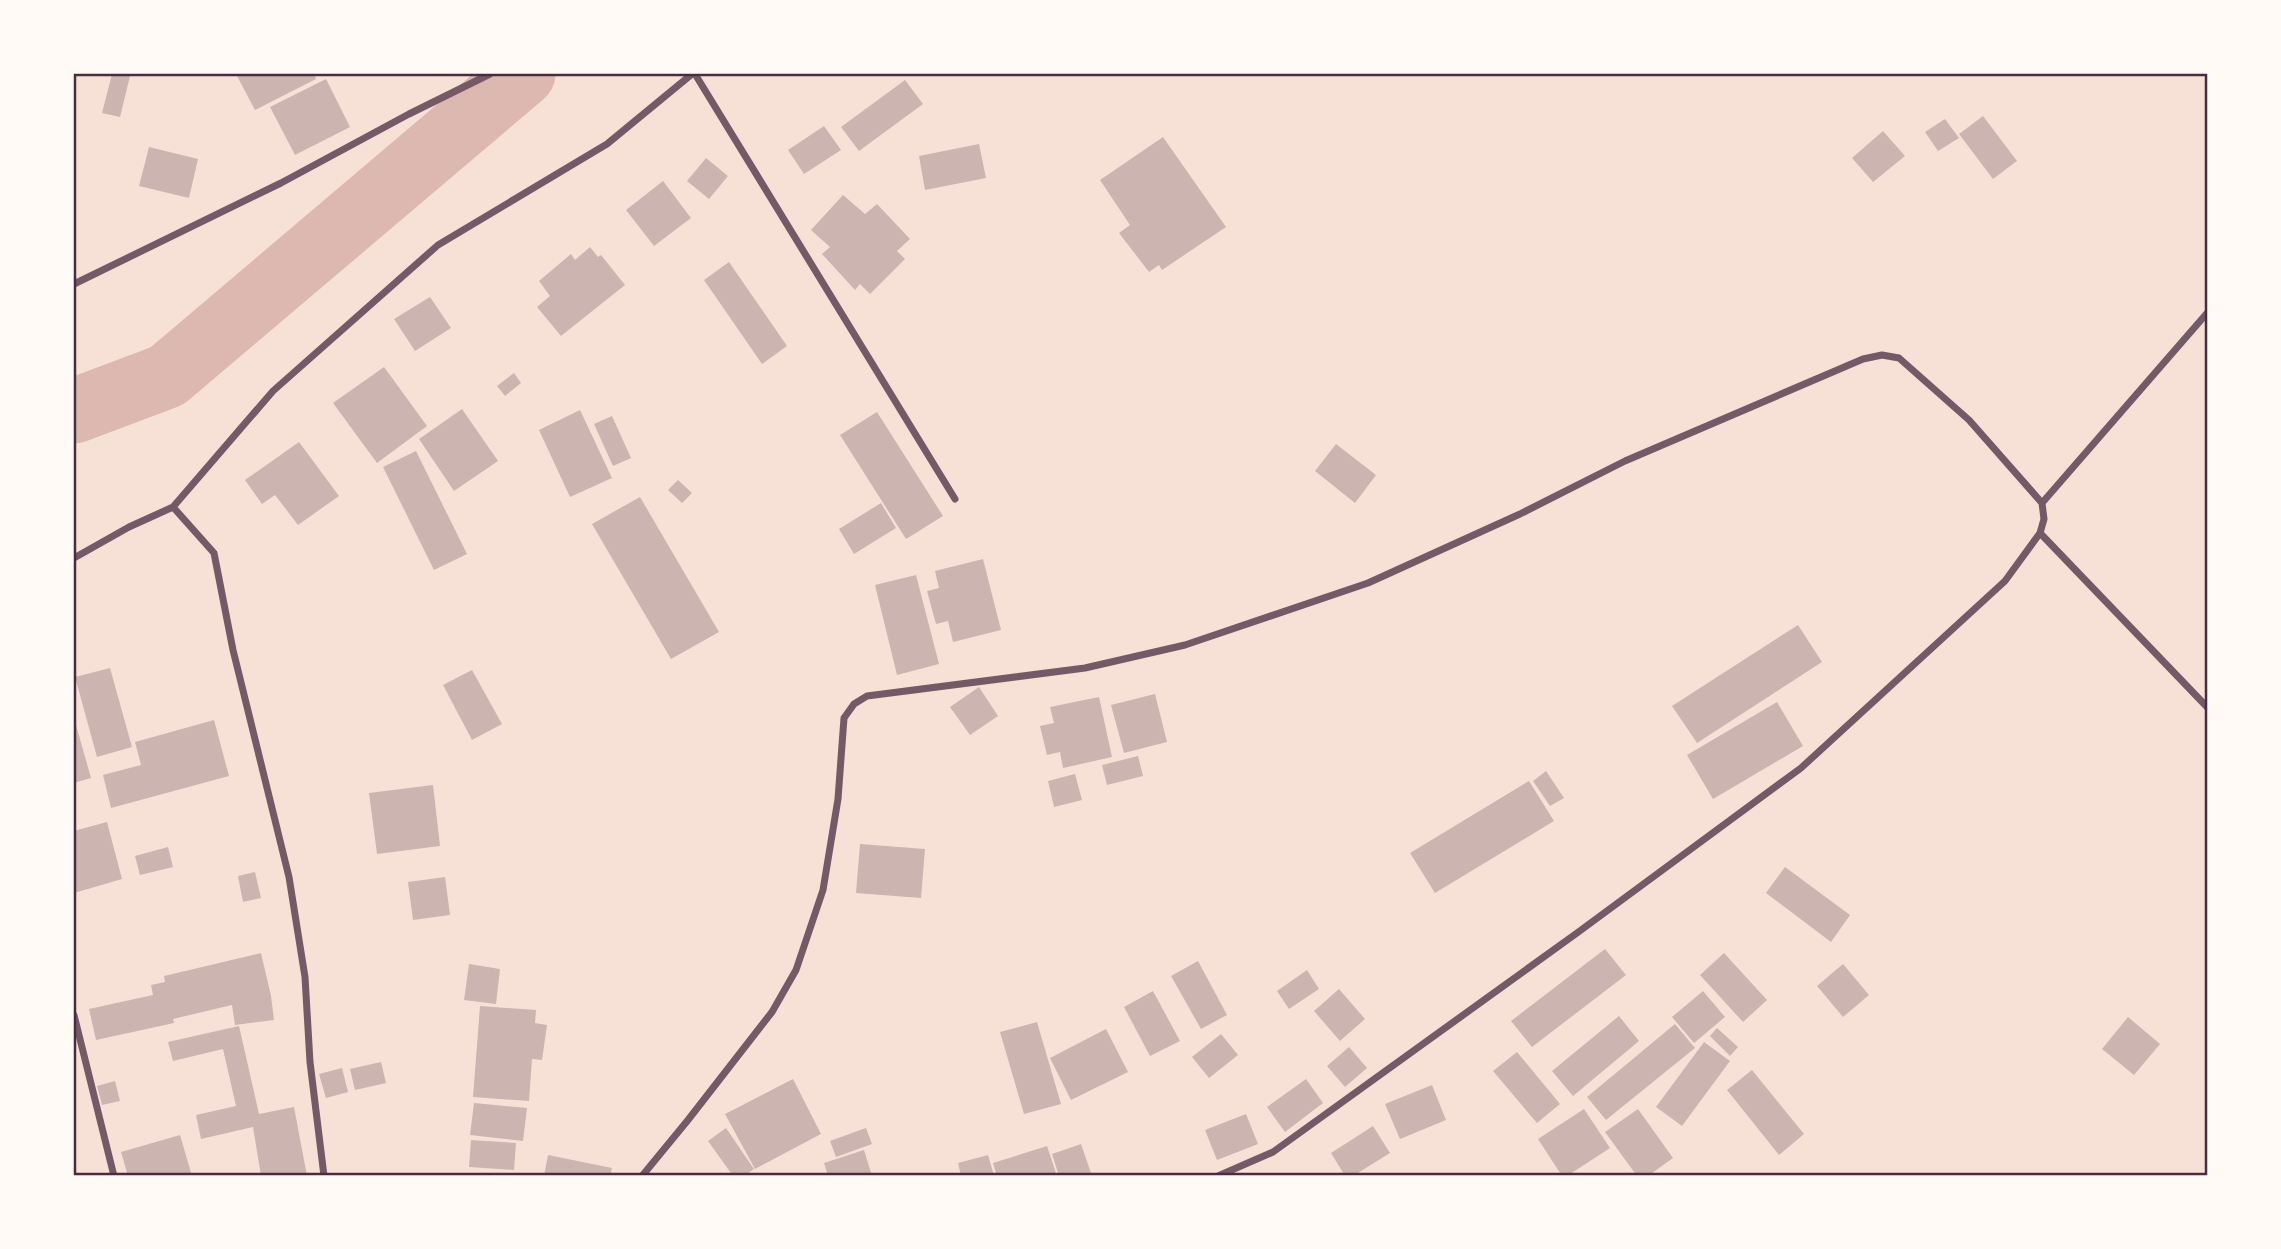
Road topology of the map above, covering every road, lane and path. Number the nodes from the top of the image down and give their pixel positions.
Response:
1 (490, 74) edge
2 (694, 74) edge
3 (74, 284) edge
4 (2207, 312) edge
5 (955, 499) dead end
6 (2042, 503) junction
7 (173, 507) junction
8 (2040, 533) junction
9 (74, 558) edge
10 (2207, 708) edge
11 (74, 1015) edge
12 (114, 1175) edge
13 (324, 1175) edge
14 (642, 1175) edge
15 (1218, 1175) edge

1 - 3 street
2 - 5 street
2 - 7 street
4 - 6 street
6 - 8 street
6 - 14 street
7 - 9 street
7 - 13 street
8 - 10 street
8 - 15 street
11 - 12 street

